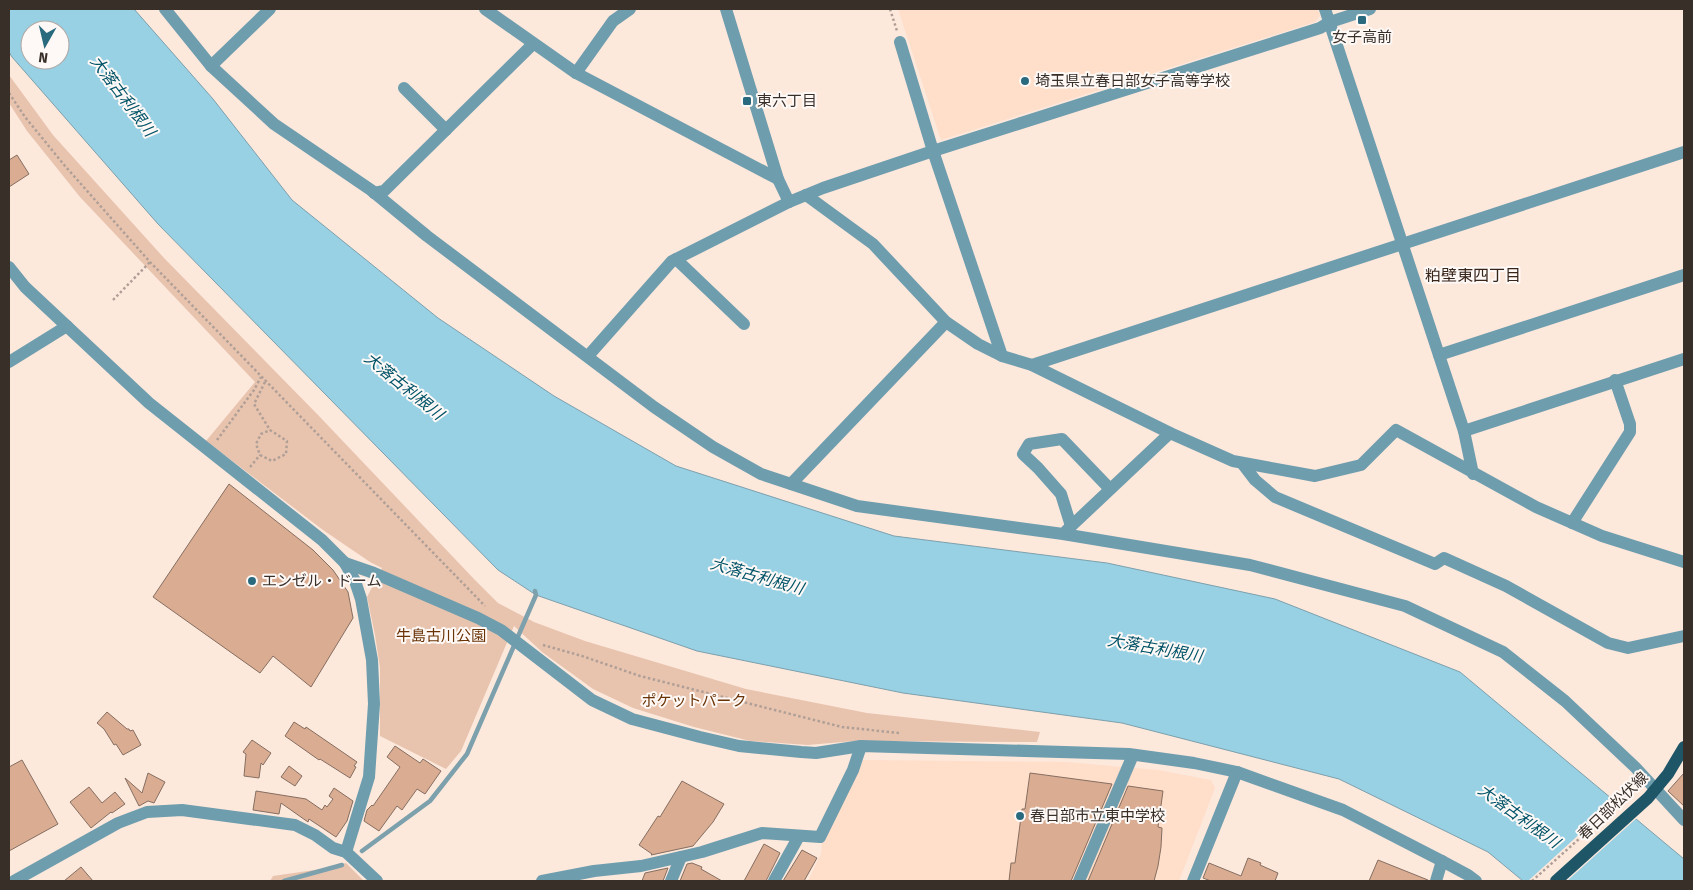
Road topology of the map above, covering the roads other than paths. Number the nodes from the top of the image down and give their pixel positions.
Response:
1 (165, 9) edge
2 (270, 9) edge
3 (485, 9) edge
4 (630, 9) edge
5 (726, 9) edge
6 (1325, 9) edge
7 (1370, 9) edge
8 (1330, 22) junction
9 (900, 42) road end
10 (533, 44) junction
11 (212, 66) junction
12 (576, 73) junction
13 (404, 88) dead end
14 (446, 130) junction
15 (933, 151) junction
16 (1684, 152) edge
17 (778, 179) junction
18 (374, 193) junction
19 (806, 195) junction
20 (789, 202) junction
21 (1402, 243) junction
22 (676, 259) junction
23 (9, 267) edge
24 (1684, 275) edge
25 (946, 322) junction
26 (744, 324) dead end
27 (67, 326) junction
28 (588, 356) junction
29 (1002, 356) junction
30 (1439, 356) junction
31 (1684, 359) edge
32 (9, 362) edge
33 (1032, 365) junction
34 (1615, 380) junction
35 (1464, 431) junction
36 (1170, 433) junction
37 (1242, 463) junction
38 (1473, 474) junction
39 (791, 484) junction
40 (1110, 490) junction
41 (1572, 523) junction
42 (1067, 530) junction
43 (1684, 562) edge
44 (345, 563) junction
45 (1684, 636) edge
46 (861, 746) junction
47 (1684, 746) edge
48 (1133, 755) junction
49 (1237, 772) junction
50 (1652, 794) junction
51 (1684, 820) edge
52 (800, 836) junction
53 (346, 852) junction
54 (681, 857) junction
55 (1442, 861) junction
56 (14, 881) edge
57 (377, 881) edge
58 (542, 881) edge
59 (671, 881) edge
60 (774, 881) edge
61 (1079, 881) edge
62 (1193, 881) edge
63 (1436, 881) edge
64 (1476, 881) edge
65 (1556, 881) edge

1 - 11 street
2 - 11 street
3 - 10 street
4 - 12 street
5 - 17 street
6 - 8 street
7 - 8 street
8 - 15 street
8 - 21 street
9 - 15 street
10 - 12 street
10 - 14 street
11 - 18 street
12 - 17 street
13 - 14 street
14 - 18 street
15 - 19 street
15 - 29 street
16 - 21 street
17 - 20 street
18 - 28 street
19 - 20 street
19 - 25 street
20 - 22 street
21 - 30 street
21 - 33 street
22 - 26 street
22 - 28 street
23 - 27 street
24 - 30 street
25 - 29 street
25 - 39 street
27 - 32 street
27 - 44 street
28 - 39 street
29 - 33 street
30 - 35 street
31 - 34 street
33 - 36 street
34 - 35 street
34 - 41 street
35 - 38 street
36 - 37 street
36 - 40 street
37 - 38 street
37 - 45 street
38 - 41 street
39 - 42 street
40 - 42 street
40 - 42 street
41 - 43 street
42 - 50 street
44 - 46 street
44 - 53 street
46 - 48 street
46 - 52 street
47 - 50 main road, 春日部松伏線
48 - 49 street
48 - 61 street
49 - 55 street
49 - 62 street
50 - 51 street
50 - 65 main road, 春日部松伏線
52 - 54 street
52 - 60 street
53 - 56 street
53 - 57 street
54 - 58 street
54 - 59 street
55 - 63 street
55 - 64 street

